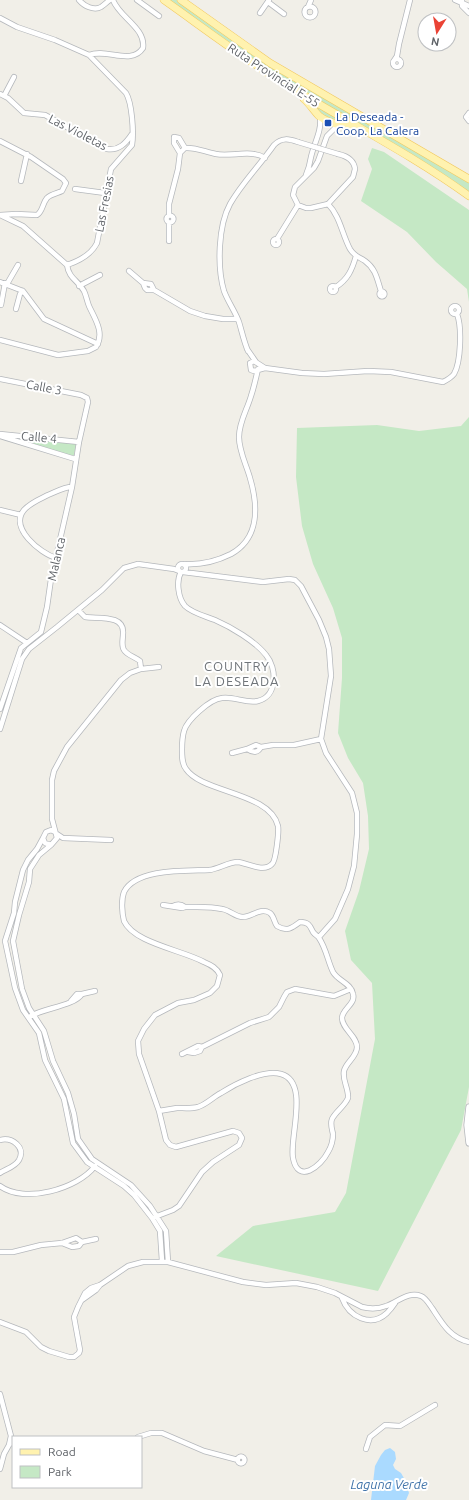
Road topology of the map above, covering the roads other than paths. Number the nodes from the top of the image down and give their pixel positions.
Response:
1 (79, 0) edge
2 (110, 0) edge
3 (113, 0) edge
4 (137, 0) edge
5 (164, 0) edge
6 (181, 0) edge
7 (410, 0) edge
8 (455, 0) edge
9 (269, 1) edge
10 (462, 1) edge
11 (469, 6) edge
12 (260, 13) dead end
13 (469, 13) edge
14 (284, 14) dead end
15 (160, 16) dead end
16 (0, 18) edge
17 (89, 55) junction
18 (397, 58) dead end
19 (258, 67) junction
20 (14, 77) dead end
21 (2, 95) edge
22 (469, 113) edge
23 (320, 117) junction
24 (469, 121) edge
25 (338, 125) junction
26 (132, 133) junction
27 (0, 141) edge
28 (185, 148) junction
29 (180, 153) junction
30 (27, 154) junction
31 (311, 157) junction
32 (265, 158) junction
33 (318, 161) junction
34 (418, 162) junction
35 (304, 178) junction
36 (469, 179) edge
37 (21, 181) dead end
38 (76, 189) dead end
39 (106, 193) junction
40 (469, 196) edge
41 (328, 204) junction
42 (298, 205) junction
43 (0, 215) edge
44 (277, 239) dead end
45 (169, 241) dead end
46 (356, 256) junction
47 (18, 265) dead end
48 (67, 265) junction
49 (129, 271) dead end
50 (100, 275) dead end
51 (4, 283) edge
52 (79, 286) junction
53 (336, 287) dead end
54 (22, 291) junction
55 (381, 291) dead end
56 (1, 305) edge
57 (16, 309) dead end
58 (457, 314) dead end
59 (237, 319) junction
60 (0, 340) edge
61 (98, 344) junction
62 (247, 349) junction
63 (256, 362) junction
64 (250, 363) junction
65 (265, 368) junction
66 (251, 370) junction
67 (258, 370) junction
68 (0, 378) edge
69 (254, 385) junction
70 (87, 398) joint
71 (0, 435) edge
72 (79, 442) junction
73 (75, 459) junction
74 (72, 487) junction
75 (0, 510) edge
76 (21, 515) junction
77 (56, 558) junction
78 (182, 569) junction
79 (78, 610) junction
80 (0, 625) edge
81 (27, 643) junction
82 (158, 666) dead end
83 (141, 668) junction
84 (0, 709) edge
85 (0, 729) edge
86 (321, 739) junction
87 (232, 753) dead end
88 (52, 819) junction
89 (46, 832) junction
90 (56, 833) junction
91 (43, 838) junction
92 (69, 838) junction
93 (111, 840) dead end
94 (52, 844) junction
95 (164, 905) dead end
96 (319, 937) junction
97 (15, 954) junction
98 (9, 956) junction
99 (351, 989) junction
100 (94, 991) dead end
101 (33, 1014) junction
102 (28, 1018) junction
103 (182, 1054) dead end
104 (65, 1088) junction
105 (60, 1091) junction
106 (469, 1107) edge
107 (159, 1111) junction
108 (0, 1140) edge
109 (469, 1143) edge
110 (98, 1162) junction
111 (94, 1167) junction
112 (0, 1173) edge
113 (0, 1186) edge
114 (154, 1217) junction
115 (96, 1239) dead end
116 (82, 1242) junction
117 (167, 1242) junction
118 (62, 1243) junction
119 (161, 1243) junction
120 (0, 1252) edge
121 (162, 1261) junction
122 (168, 1262) junction
123 (342, 1297) junction
124 (396, 1301) junction
125 (0, 1322) edge
126 (469, 1342) edge
127 (0, 1394) edge
128 (435, 1405) dead end
129 (10, 1432) junction
130 (12, 1436) edge
131 (141, 1436) edge
132 (12, 1442) edge
133 (9, 1445) junction
134 (366, 1449) dead end
135 (238, 1460) dead end
136 (0, 1469) edge

1 - 2 street
3 - 17 street
4 - 15 street
5 - 19 main road, Ruta Provincial E-55
6 - 36 main road, Ruta Provincial E-55
7 - 18 street
8 - 10 street
9 - 12 street
9 - 14 street
10 - 11 street
10 - 13 street
16 - 17 street, Las Fresias
17 - 26 street, Las Fresias
19 - 23 main road
19 - 34 main road, Ruta Provincial E-55
20 - 21 street
21 - 26 street, Las Violetas
22 - 24 street
23 - 25 main road
23 - 31 street
25 - 33 street
25 - 34 main road
26 - 39 street, Las Fresias
27 - 30 street
28 - 29 street
28 - 29 street
28 - 32 street
29 - 45 street
30 - 37 street
30 - 43 street
31 - 33 street
31 - 35 street
32 - 41 street, bridge
32 - 59 street
33 - 35 street
34 - 40 main road, Ruta Provincial E-55
35 - 42 street
38 - 39 street
39 - 48 street, Las Fresias
41 - 42 street
41 - 46 street
42 - 44 street
43 - 48 street
46 - 53 street
46 - 55 street
47 - 51 street
48 - 52 street
49 - 59 street
50 - 52 street
51 - 54 street
51 - 56 street
52 - 61 street
54 - 57 street
54 - 61 street
58 - 65 street
59 - 62 street
60 - 61 street
62 - 63 street
62 - 64 street
63 - 64 street
63 - 65 street
63 - 67 street
64 - 66 street
65 - 67 street
66 - 67 street
66 - 69 street
67 - 69 street
68 - 70 street, Calle 3
69 - 78 street
70 - 72 street, Malanca
71 - 72 street, Calle 4
71 - 73 street, Calle 4
72 - 73 street, Malanca
73 - 74 street, Malanca
74 - 76 street
74 - 77 street, Malanca
75 - 76 street
76 - 77 street
77 - 81 street, Malanca
78 - 79 street
78 - 86 street
78 - 107 street
79 - 83 street
79 - 85 street
80 - 81 street
81 - 84 street, Malanca
82 - 83 street
83 - 88 street
86 - 87 street
86 - 96 street
88 - 89 street
88 - 90 street
89 - 90 street
89 - 91 street
90 - 92 street
90 - 94 street
91 - 94 street
91 - 98 street
92 - 93 street
92 - 94 street
94 - 97 street
95 - 96 street
96 - 99 street
97 - 98 street
97 - 101 street
98 - 102 street
99 - 103 street
99 - 107 street
100 - 101 street
101 - 102 street
101 - 104 street
102 - 105 street
104 - 105 street
104 - 110 street
105 - 111 street
106 - 109 street
107 - 114 street
108 - 112 street
110 - 111 street
110 - 114 street
111 - 113 street
111 - 114 street
114 - 117 street
114 - 119 street
115 - 116 street
116 - 118 street
116 - 118 street
117 - 119 street
117 - 122 street
118 - 120 street
119 - 121 street
121 - 122 street
121 - 125 street
122 - 123 street
123 - 124 street
123 - 124 street
124 - 126 street
127 - 129 street
128 - 134 street
129 - 130 street
129 - 133 street
131 - 135 street
132 - 133 street
133 - 136 street

